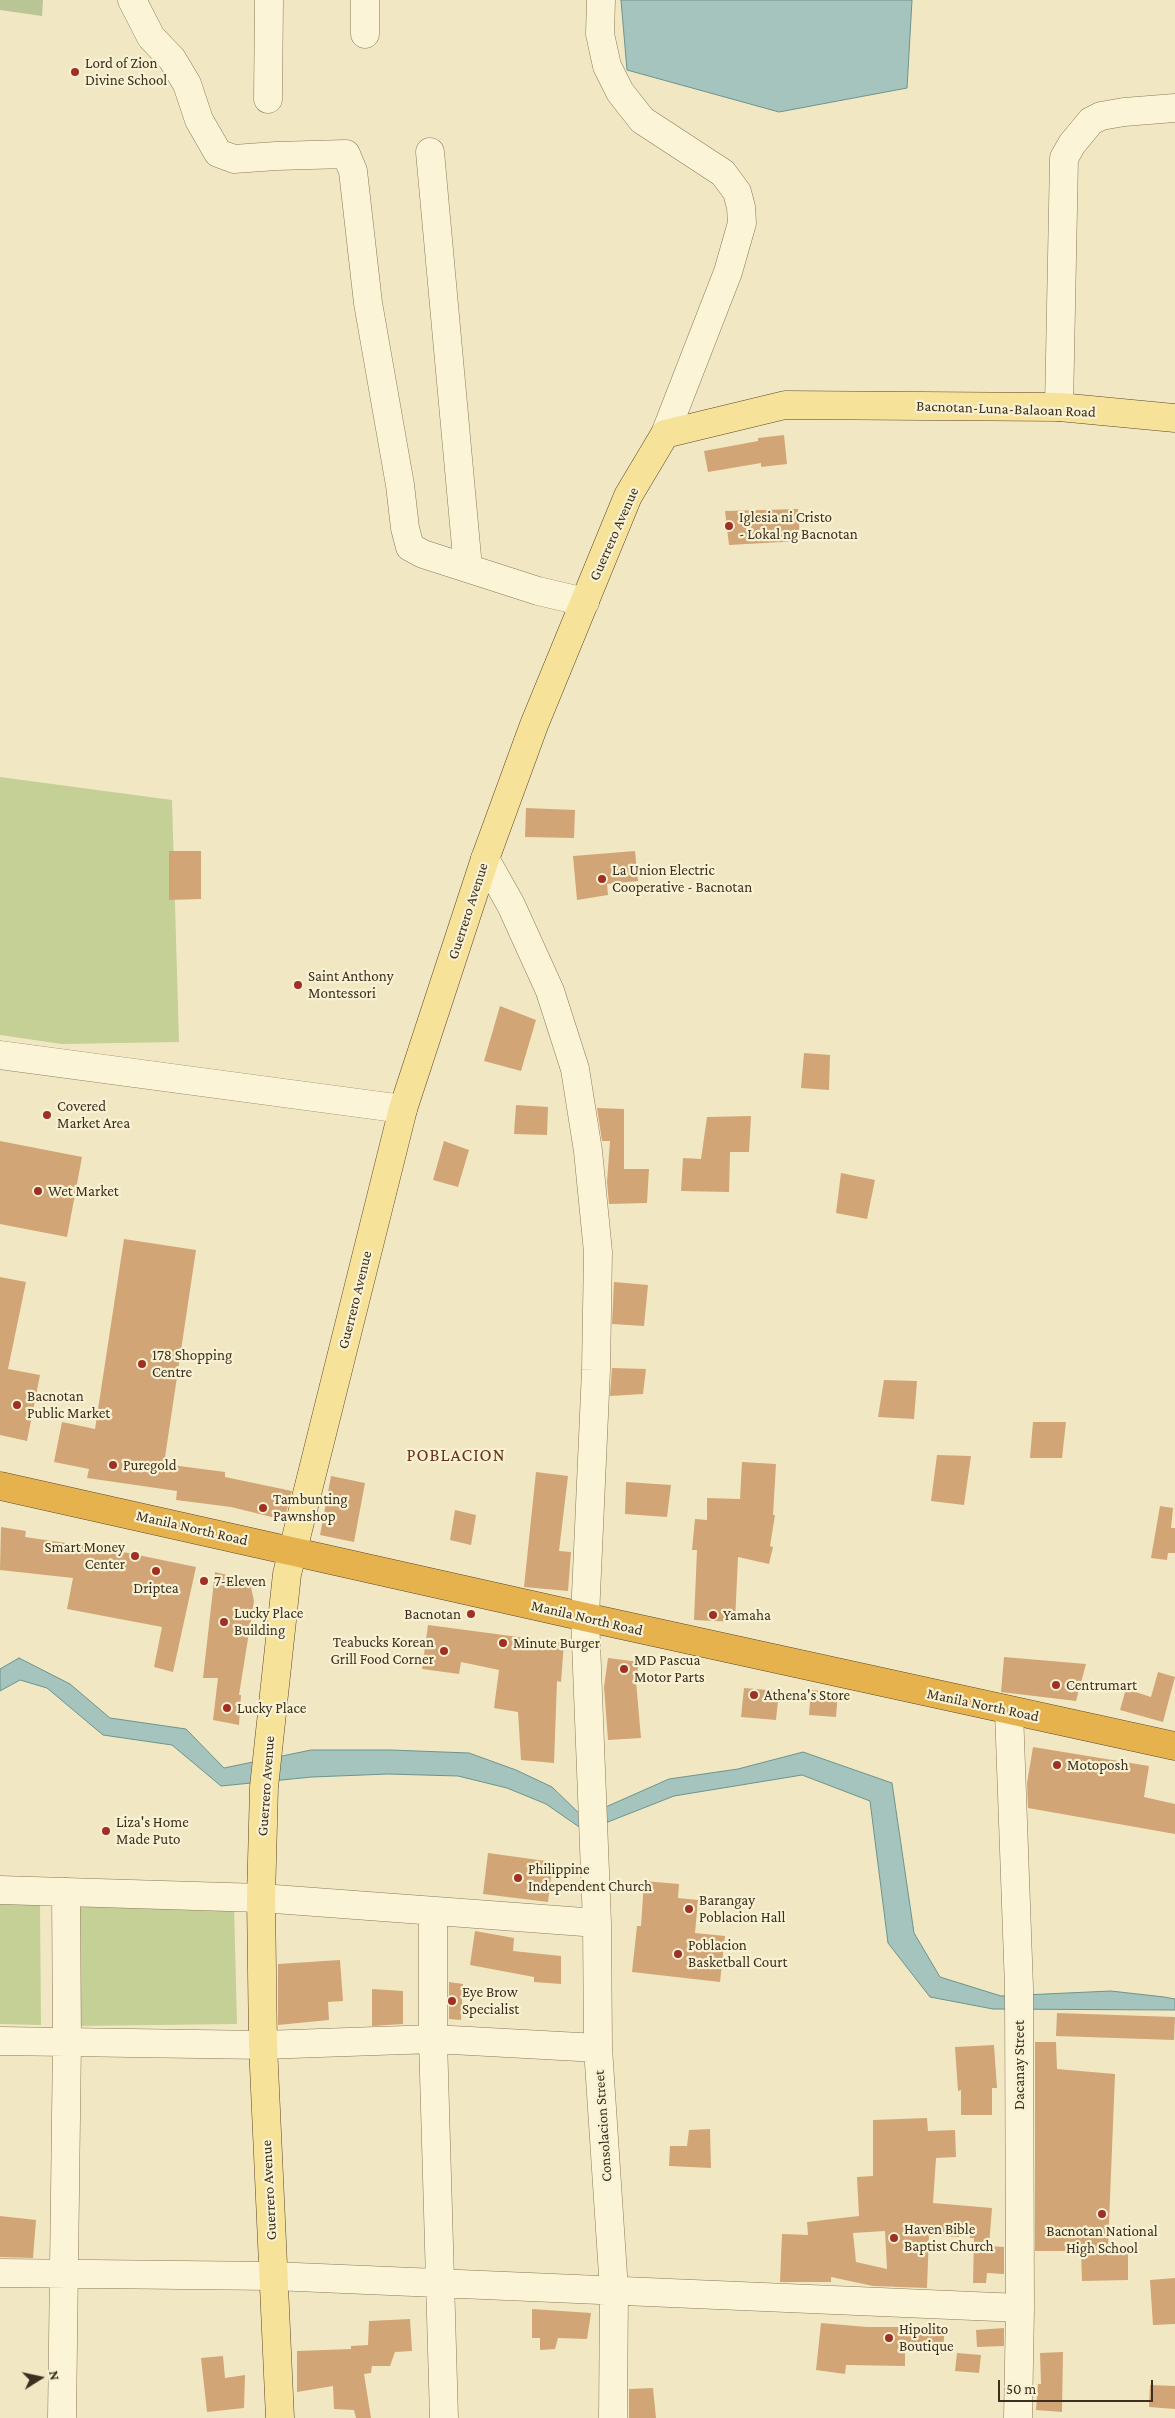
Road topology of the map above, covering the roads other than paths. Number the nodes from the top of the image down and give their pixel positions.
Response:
1 (132, 0) edge
2 (269, 0) edge
3 (365, 0) edge
4 (601, 0) edge
5 (365, 34) dead end
6 (268, 99) dead end
7 (1175, 108) edge
8 (430, 152) dead end
9 (1059, 407) junction
10 (1175, 418) edge
11 (666, 434) junction
12 (468, 568) junction
13 (585, 602) junction
14 (485, 859) junction
15 (0, 1055) edge
16 (403, 1109) junction
17 (0, 1486) edge
18 (293, 1551) junction
19 (585, 1617) junction
20 (1009, 1711) junction
21 (1175, 1746) edge
22 (0, 1890) edge
23 (66, 1892) junction
24 (260, 1898) junction
25 (433, 1911) junction
26 (597, 1923) junction
27 (433, 2039) junction
28 (0, 2041) edge
29 (67, 2042) junction
30 (263, 2044) junction
31 (598, 2048) junction
32 (0, 2274) edge
33 (63, 2274) junction
34 (273, 2276) junction
35 (439, 2282) junction
36 (614, 2290) junction
37 (1020, 2308) junction
38 (62, 2418) edge
39 (280, 2418) edge
40 (444, 2418) edge
41 (613, 2418) edge
42 (1018, 2418) edge

1 - 12 street
2 - 6 street
3 - 5 street
4 - 11 street
7 - 9 street
8 - 12 street
9 - 10 main road, Bacnotan-Luna-Balaoan Road
9 - 11 main road, Bacnotan-Luna-Balaoan Road
11 - 13 main road, Guerrero Avenue
12 - 13 street
13 - 14 main road, Guerrero Avenue
14 - 16 main road, Guerrero Avenue
14 - 19 street, Consolacion Street
15 - 16 street
16 - 18 main road, Guerrero Avenue
17 - 18 highway, Manila North Road
18 - 19 highway, Manila North Road
18 - 24 main road, Guerrero Avenue
19 - 20 highway, Manila North Road
19 - 26 street, Consolacion Street
20 - 21 highway, Manila North Road
20 - 37 street, Dacanay Street
22 - 23 street
23 - 24 street
23 - 29 street
24 - 25 street
24 - 30 main road, Guerrero Avenue
25 - 26 street
25 - 27 street
26 - 31 street, Consolacion Street
27 - 30 street
27 - 31 street
27 - 35 street
28 - 29 street
29 - 30 street
29 - 33 street
30 - 34 main road, Guerrero Avenue
31 - 36 street, Consolacion Street
32 - 33 street
33 - 34 street
33 - 38 street
34 - 35 street
34 - 39 main road, Guerrero Avenue
35 - 36 street
35 - 40 street
36 - 37 street
36 - 41 street, Consolacion Street
37 - 42 street, Dacanay Street

